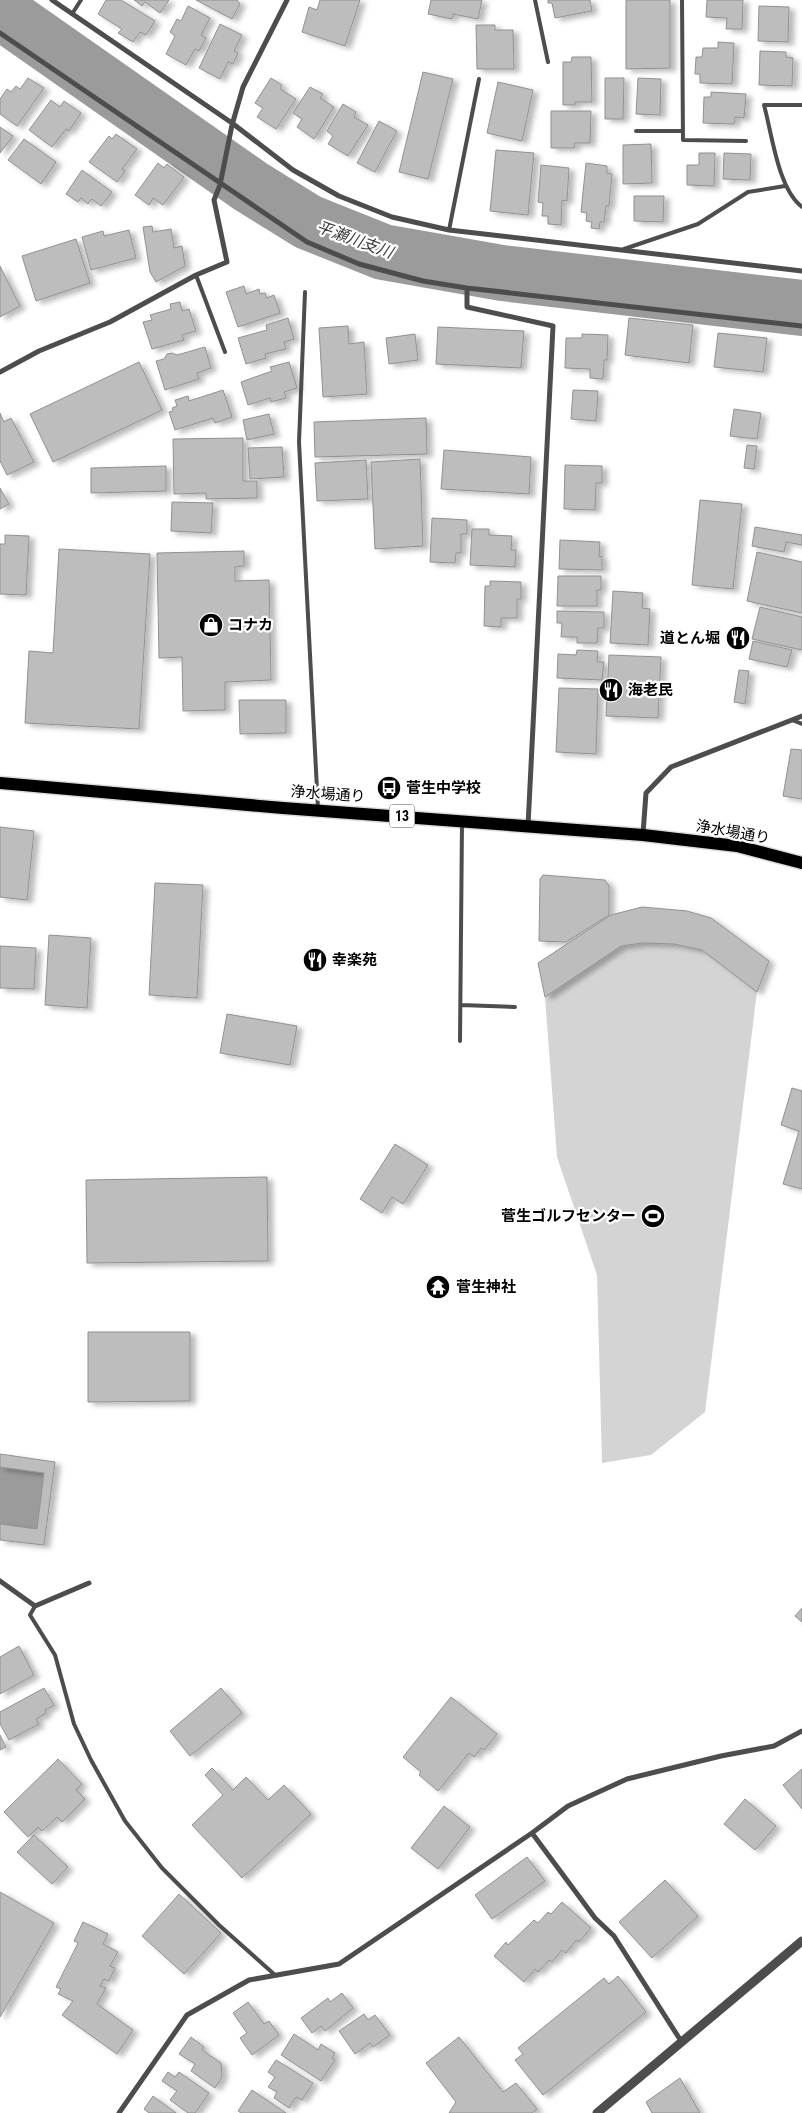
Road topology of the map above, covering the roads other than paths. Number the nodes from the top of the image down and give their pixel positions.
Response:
1 (52, 0) edge
2 (81, 0) edge
3 (287, 0) edge
4 (535, 0) edge
5 (682, 0) edge
6 (72, 14) junction
7 (0, 33) edge
8 (548, 62) dead end
9 (479, 79) dead end
10 (802, 105) edge
11 (232, 124) junction
12 (636, 131) dead end
13 (683, 131) junction
14 (746, 141) dead end
15 (220, 184) junction
16 (785, 186) junction
17 (802, 207) edge
18 (449, 230) junction
19 (624, 249) junction
20 (802, 271) edge
21 (196, 275) junction
22 (467, 288) junction
23 (305, 292) dead end
24 (802, 326) edge
25 (225, 352) dead end
26 (0, 372) edge
27 (802, 716) edge
28 (790, 720) junction
29 (802, 724) edge
30 (0, 783) edge
31 (318, 809) junction
32 (462, 821) junction
33 (528, 826) junction
34 (643, 835) junction
35 (802, 863) edge
36 (461, 1005) junction
37 (514, 1007) dead end
38 (460, 1041) dead end
39 (0, 1581) edge
40 (89, 1583) dead end
41 (35, 1606) junction
42 (802, 1731) edge
43 (532, 1833) junction
44 (802, 1942) edge
45 (275, 1975) junction
46 (682, 2041) junction
47 (119, 2113) edge
48 (597, 2113) edge

1 - 6 street
2 - 6 lane
3 - 11 street
4 - 8 lane
5 - 13 lane
6 - 11 street
7 - 15 street
9 - 18 lane
10 - 16 lane
11 - 15 street
11 - 18 street
12 - 13 lane
13 - 14 lane
15 - 21 street
15 - 22 street
16 - 17 lane
16 - 19 lane
18 - 19 street
19 - 20 street
21 - 25 lane
21 - 26 street
22 - 24 street
22 - 33 street
23 - 31 lane
27 - 28 street
28 - 29 lane
28 - 34 street
30 - 31 main road, 浄水場通り / 13
31 - 32 main road, 浄水場通り / 13
32 - 33 main road, 浄水場通り / 13
32 - 36 lane
33 - 34 main road, 浄水場通り / 13
34 - 35 main road, 浄水場通り / 13
36 - 37 lane
36 - 38 lane
39 - 41 street
40 - 41 street
41 - 45 lane
42 - 43 street
43 - 45 street
43 - 46 street
44 - 46 street
45 - 47 street
46 - 48 street

